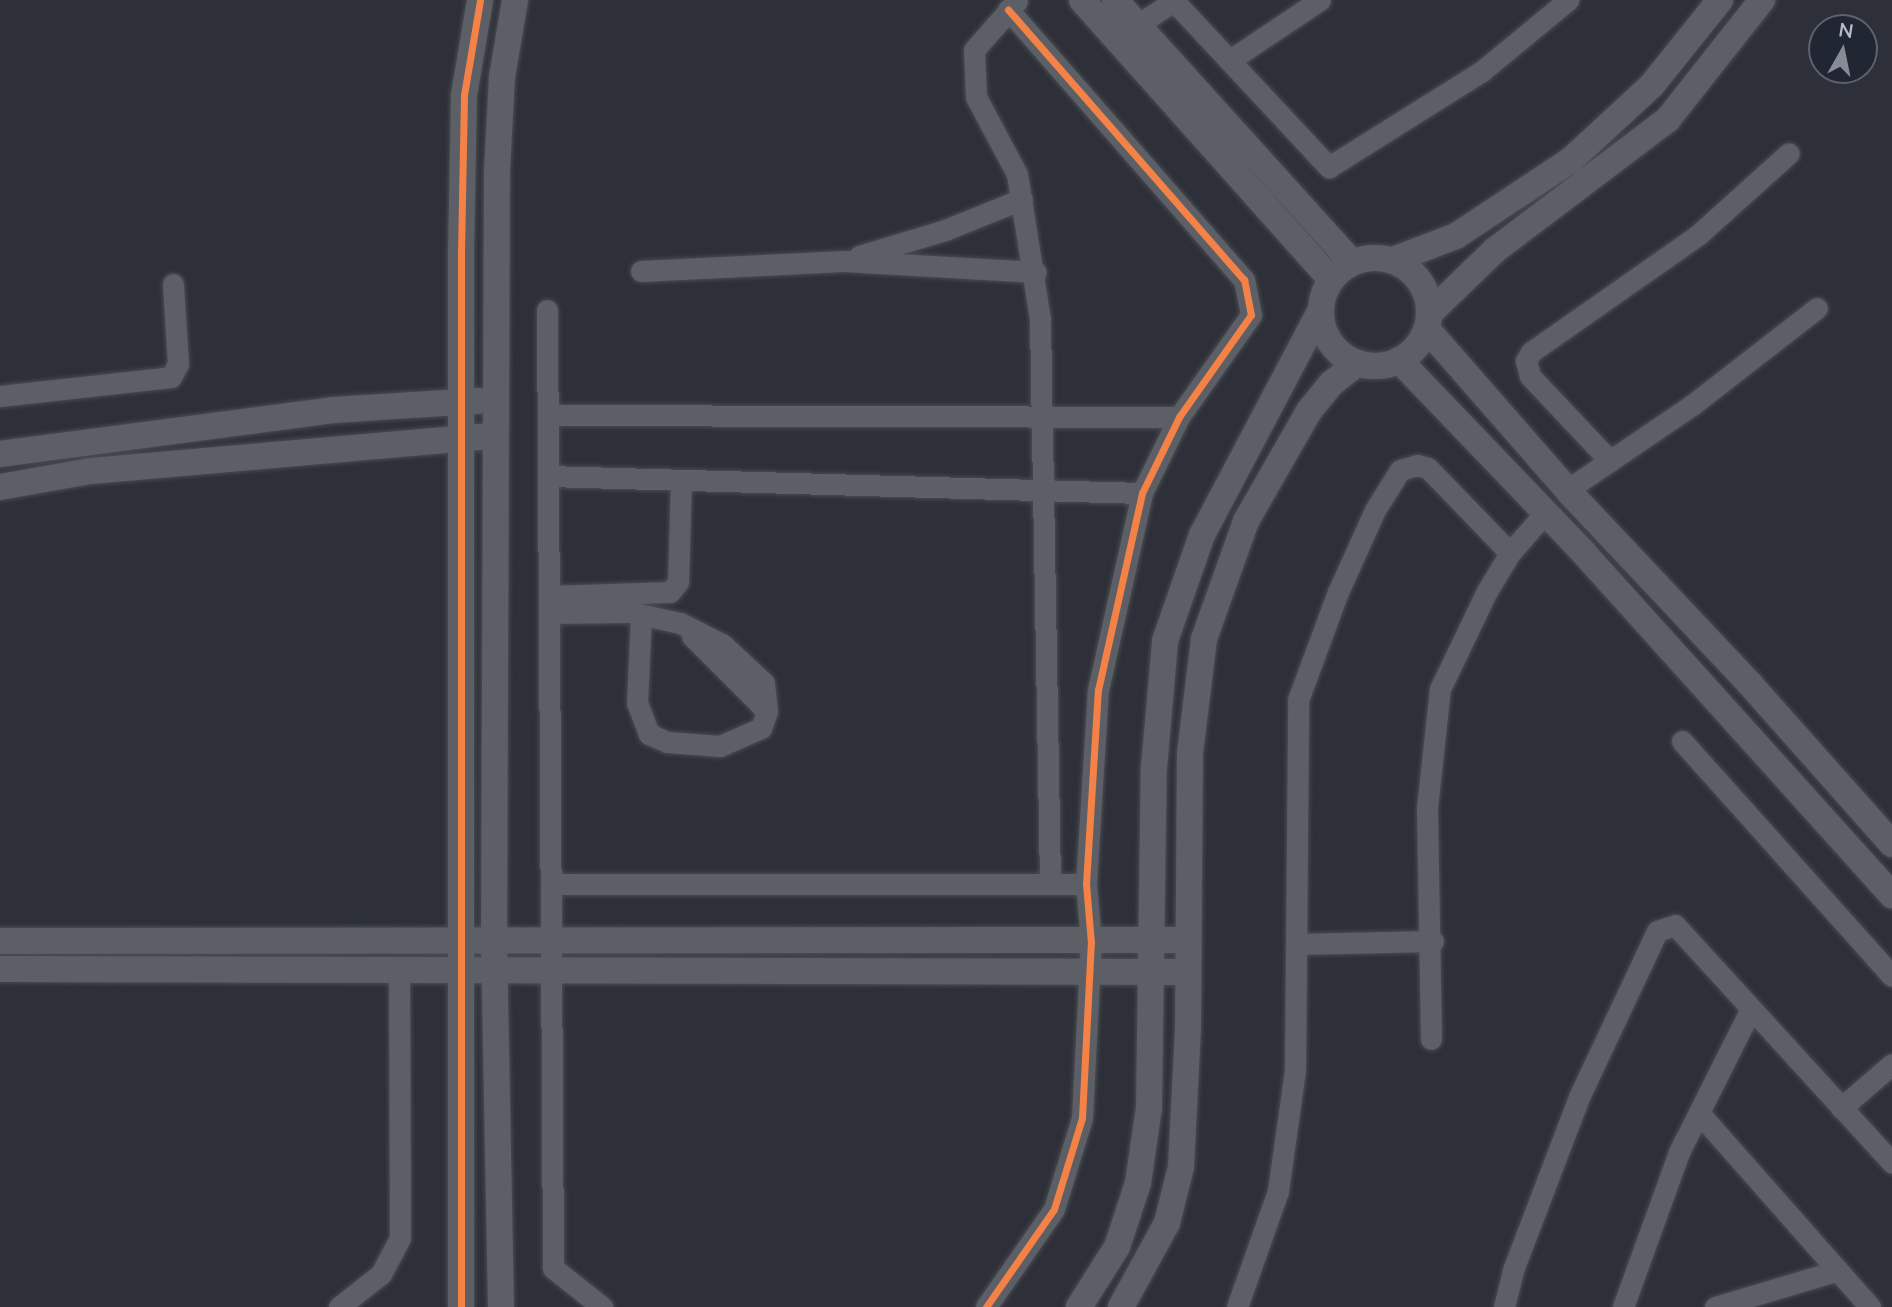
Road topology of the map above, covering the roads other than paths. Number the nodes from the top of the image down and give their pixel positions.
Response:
1 (480, 0) edge
2 (515, 0) edge
3 (1082, 0) edge
4 (1115, 0) edge
5 (1173, 0) edge
6 (1320, 0) edge
7 (1568, 0) edge
8 (1720, 0) edge
9 (1762, 0) edge
10 (1013, 5) edge
11 (1137, 24) junction
12 (1230, 61) junction
13 (1789, 153) dead end
14 (1022, 199) junction
15 (1393, 260) junction
16 (844, 261) junction
17 (1352, 262) junction
18 (641, 271) dead end
19 (1036, 272) junction
20 (1331, 279) junction
21 (173, 284) dead end
22 (1817, 308) dead end
23 (547, 310) dead end
24 (1320, 311) junction
25 (1428, 321) junction
26 (1399, 360) junction
27 (1357, 363) junction
28 (0, 396) edge
29 (499, 400) junction
30 (461, 402) junction
31 (548, 415) junction
32 (1039, 417) junction
33 (1179, 417) junction
34 (462, 437) junction
35 (499, 437) junction
36 (0, 454) edge
37 (1610, 461) junction
38 (548, 476) junction
39 (681, 480) junction
40 (0, 486) edge
41 (1044, 490) junction
42 (1567, 490) junction
43 (1142, 493) junction
44 (1544, 514) junction
45 (1510, 553) junction
46 (550, 605) junction
47 (641, 615) junction
48 (1682, 741) dead end
49 (1892, 844) edge
50 (552, 884) junction
51 (1050, 884) junction
52 (1086, 884) junction
53 (1892, 895) edge
54 (1187, 940) junction
55 (0, 941) edge
56 (462, 941) junction
57 (1433, 941) junction
58 (1151, 942) junction
59 (1091, 943) junction
60 (1296, 944) junction
61 (553, 955) junction
62 (494, 956) junction
63 (0, 969) edge
64 (462, 969) junction
65 (399, 970) junction
66 (1089, 971) junction
67 (1154, 971) junction
68 (1187, 972) junction
69 (1892, 976) edge
70 (1751, 1009) junction
71 (1431, 1039) dead end
72 (1892, 1064) edge
73 (1841, 1108) junction
74 (1699, 1113) junction
75 (1892, 1163) edge
76 (1836, 1271) junction
77 (339, 1307) edge
78 (461, 1307) edge
79 (500, 1307) edge
80 (602, 1307) edge
81 (986, 1307) edge
82 (1079, 1307) edge
83 (1121, 1307) edge
84 (1237, 1307) edge
85 (1504, 1307) edge
86 (1623, 1307) edge
87 (1715, 1307) edge
88 (1870, 1307) edge

1 - 30 street
2 - 29 street
3 - 20 street
4 - 11 street
5 - 11 street
5 - 12 street
6 - 12 street
7 - 12 street
8 - 15 street
9 - 25 street
10 - 14 street
10 - 33 street
11 - 17 street
13 - 37 street
14 - 16 street
14 - 19 street
15 - 17 street
15 - 25 street
16 - 18 street
16 - 19 street
17 - 20 street
19 - 32 street
20 - 24 street
21 - 28 street
22 - 37 street
23 - 31 street
24 - 27 street
24 - 58 street
25 - 26 street
25 - 42 street
26 - 27 street
26 - 44 street
27 - 54 street
29 - 30 street
29 - 35 street
30 - 34 street
30 - 36 street
31 - 32 street
31 - 38 street
32 - 33 street
32 - 41 street
33 - 43 street
34 - 35 street
34 - 40 street
34 - 56 street
35 - 62 street
37 - 42 street
38 - 39 street
38 - 46 street
39 - 41 street
39 - 46 street
41 - 43 street
41 - 51 street
42 - 49 street
43 - 52 street
44 - 45 street
44 - 53 street
45 - 57 street
45 - 60 street
46 - 47 street
46 - 50 street
47 - 47 street
48 - 69 street
50 - 51 street
50 - 61 street
51 - 52 street
52 - 59 street
54 - 58 street
54 - 68 street
55 - 56 street
56 - 62 street
56 - 64 street
57 - 60 street
57 - 71 street
58 - 59 street
58 - 67 street
59 - 61 street
59 - 66 street
60 - 84 street
61 - 62 street
61 - 66 street
61 - 80 street
62 - 64 street
62 - 79 street
63 - 65 street
64 - 65 street
64 - 78 street
65 - 77 street
66 - 67 street
66 - 81 street
67 - 68 street
67 - 82 street
68 - 83 street
70 - 73 street
70 - 74 street
70 - 85 street
72 - 73 street
73 - 75 street
74 - 76 street
74 - 86 street
76 - 87 street
76 - 88 street

